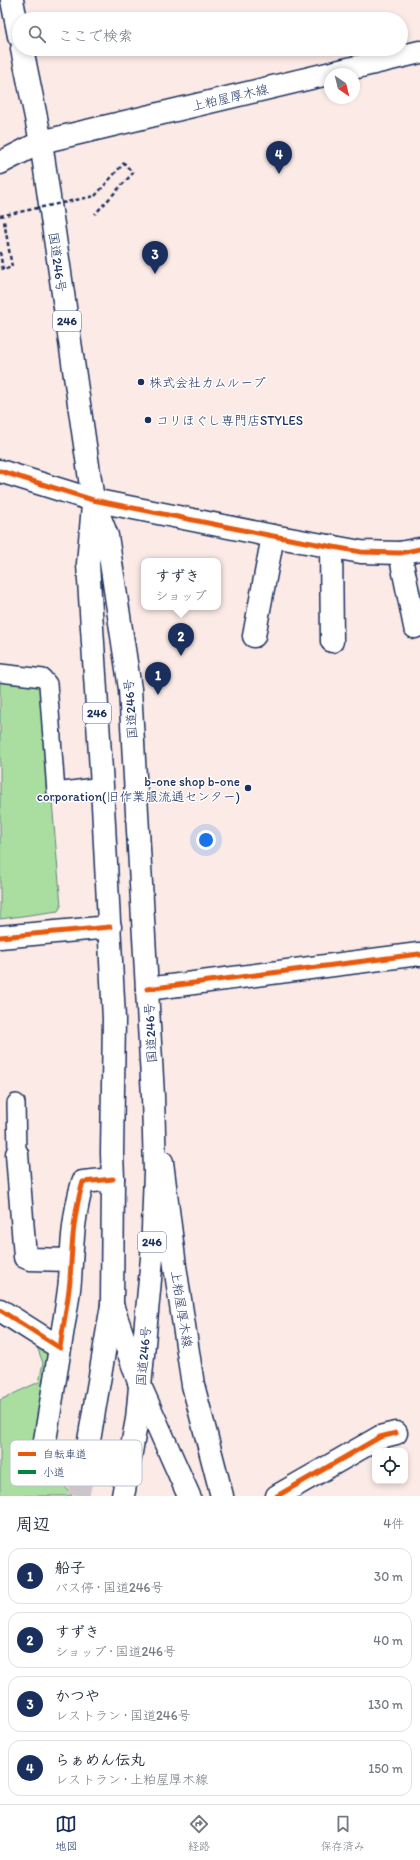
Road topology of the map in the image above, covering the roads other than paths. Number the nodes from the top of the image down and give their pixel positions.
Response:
1 (12, 0) edge
2 (14, 12) edge
3 (420, 52) edge
4 (408, 55) edge
5 (23, 56) edge
6 (403, 56) edge
7 (41, 142) junction
8 (0, 163) edge
9 (0, 471) edge
10 (93, 500) junction
11 (273, 536) junction
12 (331, 546) junction
13 (410, 551) edge
14 (415, 627) dead end
15 (254, 636) dead end
16 (332, 640) dead end
17 (0, 673) edge
18 (102, 786) junction
19 (110, 927) junction
20 (0, 937) edge
21 (420, 955) edge
22 (147, 989) junction
23 (153, 1096) junction
24 (16, 1103) dead end
25 (17, 1154) joint
26 (113, 1179) junction
27 (70, 1260) junction
28 (112, 1305) junction
29 (0, 1310) edge
30 (60, 1348) junction
31 (140, 1388) junction
32 (396, 1433) dead end
33 (45, 1440) edge
34 (89, 1440) edge
35 (133, 1440) edge
36 (125, 1486) edge
37 (123, 1496) edge
38 (188, 1496) edge
39 (222, 1496) edge
40 (277, 1496) edge

1 - 2 main road
3 - 4 main road, 上粕屋厚木線
5 - 7 main road, 国道246号 / 246
6 - 7 main road, 上粕屋厚木線
7 - 8 main road, 上粕屋厚木線
7 - 10 main road, 国道246号 / 246
9 - 10 main road
10 - 11 main road
10 - 18 main road, 国道246号 / 246
10 - 22 main road, 国道246号 / 246
11 - 12 main road
11 - 15 main road
12 - 13 main road
12 - 16 main road
13 - 14 main road
17 - 18 lane
18 - 19 main road, 国道246号 / 246
19 - 20 main road
19 - 26 main road, 国道246号 / 246
21 - 22 main road
22 - 23 main road, 国道246号 / 246
23 - 31 main road, 国道246号 / 246
23 - 39 main road, 上粕屋厚木線
24 - 25 lane
25 - 27 main road
26 - 27 main road
26 - 28 main road, 国道246号 / 246
27 - 30 main road
28 - 31 main road
28 - 34 main road, 国道246号 / 246
29 - 30 main road
30 - 33 main road
31 - 35 main road, 国道246号 / 246
31 - 38 main road
32 - 40 main road
36 - 37 main road, 国道246号 / 246

